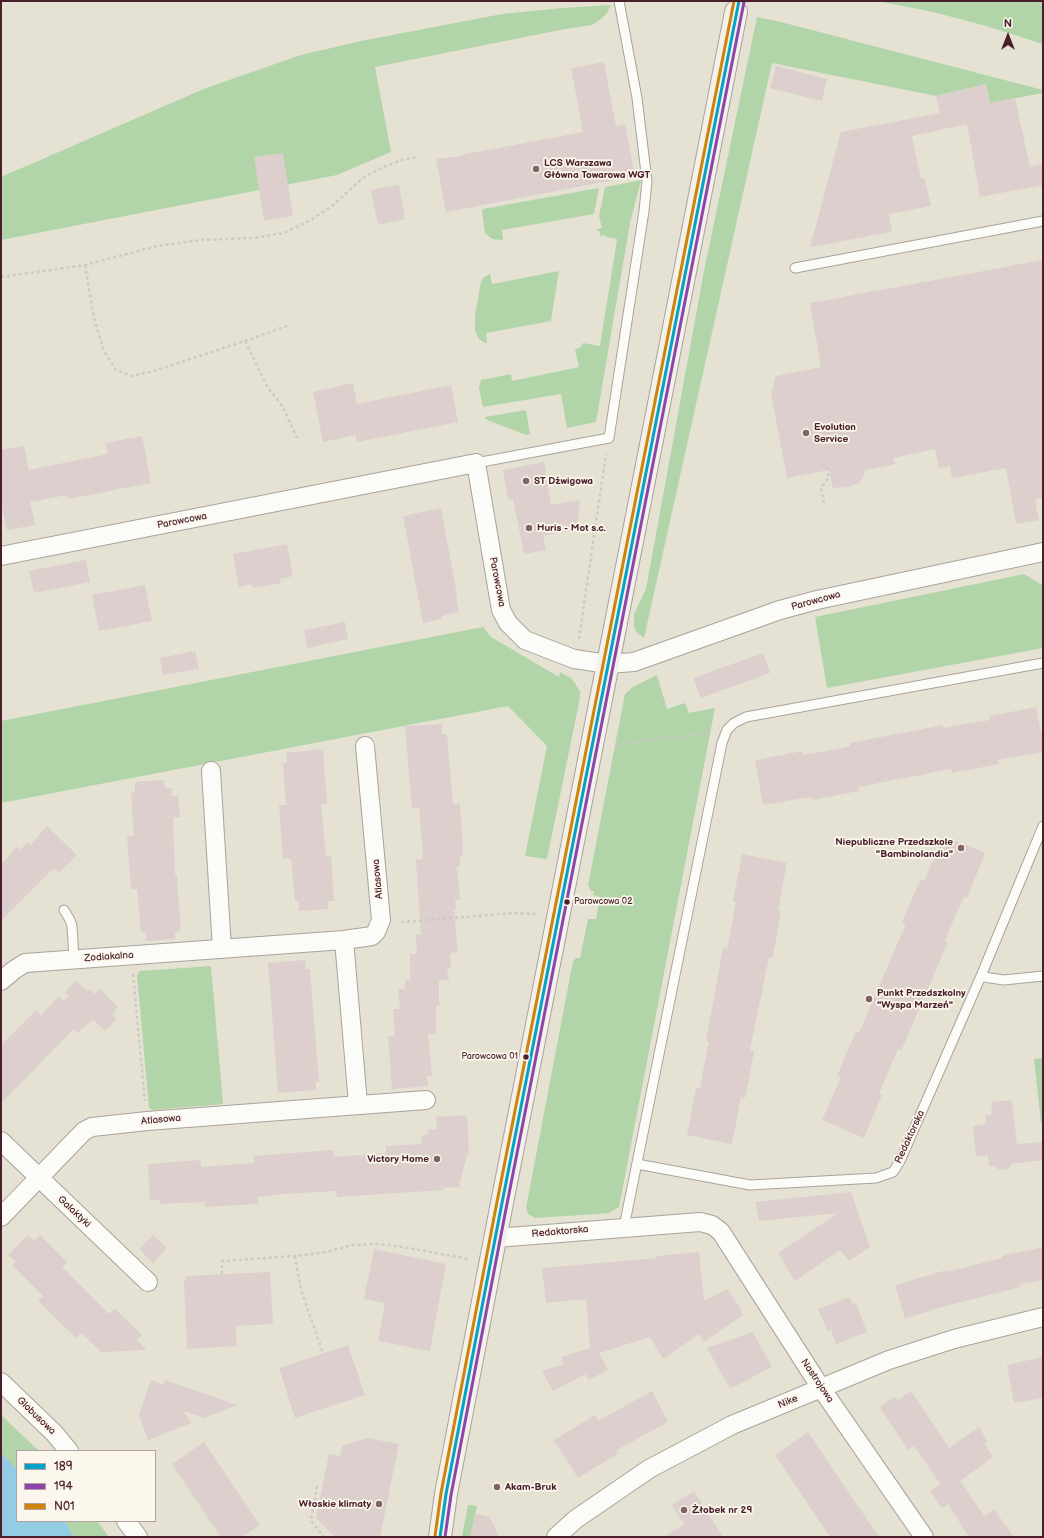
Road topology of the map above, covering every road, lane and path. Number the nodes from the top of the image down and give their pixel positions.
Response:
1 (619, 1) edge
2 (736, 12) dead end
3 (416, 157) dead end
4 (1043, 221) edge
5 (85, 265) junction
6 (795, 268) dead end
7 (1, 277) edge
8 (289, 325) dead end
9 (245, 341) junction
10 (297, 438) dead end
11 (609, 438) junction
12 (476, 463) junction
13 (829, 469) dead end
14 (824, 503) dead end
15 (1043, 552) edge
16 (1, 556) edge
17 (579, 642) dead end
18 (1043, 663) edge
19 (608, 664) junction
20 (727, 730) junction
21 (613, 745) dead end
22 (365, 746) dead end
23 (211, 771) dead end
24 (1043, 826) edge
25 (64, 910) dead end
26 (540, 914) dead end
27 (381, 924) junction
28 (344, 940) junction
29 (222, 949) junction
30 (131, 955) junction
31 (74, 959) junction
32 (981, 976) junction
33 (1043, 976) edge
34 (1, 981) edge
35 (426, 1100) dead end
36 (358, 1104) junction
37 (147, 1121) junction
38 (1, 1141) edge
39 (637, 1164) junction
40 (39, 1178) junction
41 (1, 1217) edge
42 (712, 1224) joint
43 (624, 1227) junction
44 (496, 1238) junction
45 (295, 1256) junction
46 (474, 1260) dead end
47 (222, 1274) dead end
48 (148, 1282) dead end
49 (1043, 1317) edge
50 (323, 1353) dead end
51 (1, 1382) edge
52 (821, 1388) junction
53 (68, 1450) edge
54 (317, 1486) dead end
55 (127, 1522) edge
56 (138, 1537) edge
57 (324, 1537) edge
58 (440, 1537) edge
59 (556, 1537) edge
60 (924, 1537) edge

1 - 11 lane
2 - 19 main road
3 - 5 path
4 - 6 lane
5 - 7 path
5 - 9 path
8 - 9 path
9 - 10 path
11 - 12 lane
11 - 17 path
12 - 16 street, Parowcowa
12 - 19 street, Parowcowa
13 - 14 path
15 - 19 street, Parowcowa
18 - 20 lane
19 - 44 main road
20 - 21 path
20 - 39 lane
22 - 27 street, Atlasowa
23 - 29 street
24 - 32 lane, Redaktorska
25 - 31 lane
26 - 27 path
27 - 28 street
28 - 29 street, Zodiakalna
28 - 36 street
29 - 30 street, Zodiakalna
30 - 31 street, Zodiakalna
30 - 37 path
31 - 34 street, Zodiakalna
32 - 33 lane
32 - 39 lane, Redaktorska
35 - 36 street, Atlasowa
36 - 37 street, Atlasowa
37 - 40 street, Atlasowa
38 - 40 street, Galaktyki
39 - 43 lane
40 - 41 street, Atlasowa
40 - 48 street, Galaktyki
42 - 43 street, Redaktorska
42 - 52 street, Nastrojowa
43 - 44 street, Redaktorska
44 - 58 main road
45 - 46 path
45 - 47 path
45 - 50 path
49 - 52 street, Nike
51 - 53 street, Globusowa
52 - 59 street, Nike
52 - 60 street, Nastrojowa
54 - 57 path
55 - 56 street

